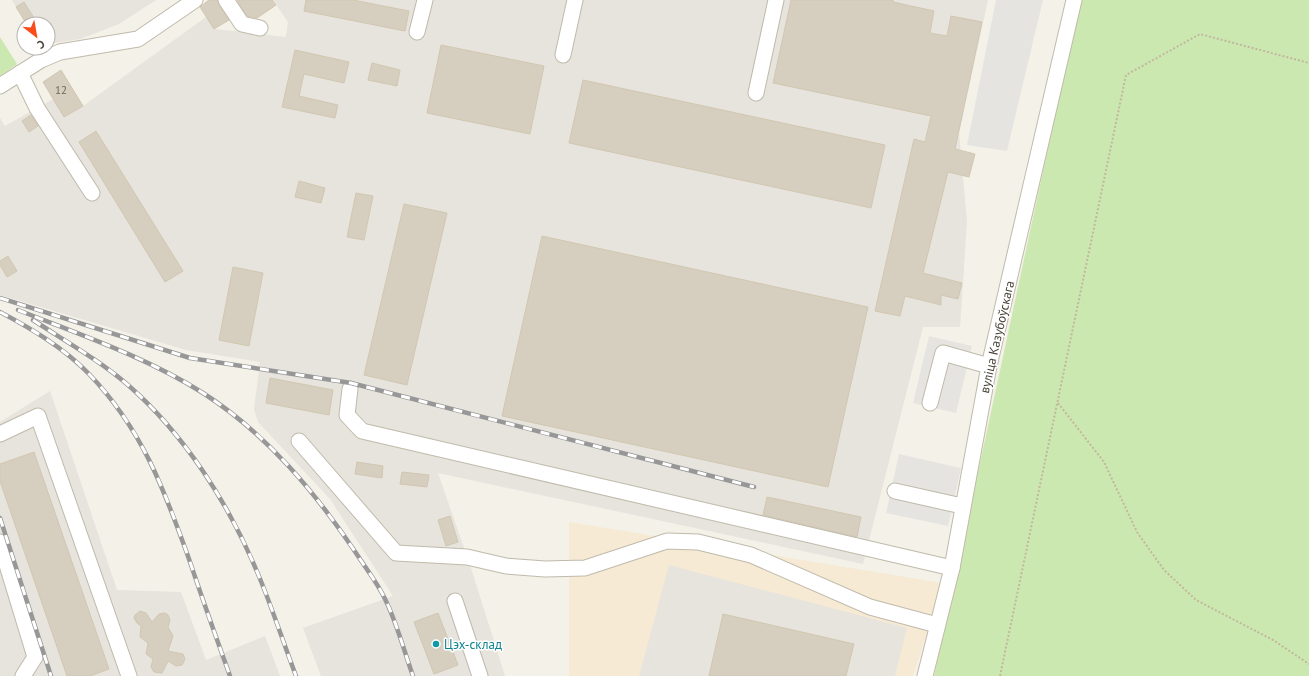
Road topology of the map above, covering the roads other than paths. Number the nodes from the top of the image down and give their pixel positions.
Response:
1 (195, 0) edge
2 (226, 0) edge
3 (425, 0) edge
4 (575, 0) edge
5 (776, 0) edge
6 (1074, 0) edge
7 (260, 28) dead end
8 (418, 32) dead end
9 (563, 54) dead end
10 (20, 73) junction
11 (0, 86) edge
12 (756, 93) dead end
13 (92, 192) dead end
14 (989, 366) junction
15 (350, 389) dead end
16 (930, 402) dead end
17 (0, 434) edge
18 (299, 440) dead end
19 (895, 491) dead end
20 (962, 506) junction
21 (0, 542) edge
22 (952, 568) junction
23 (455, 601) dead end
24 (937, 625) junction
25 (23, 676) edge
26 (129, 676) edge
27 (480, 676) edge
28 (925, 676) edge

1 - 10 street
2 - 7 street
3 - 8 street
4 - 9 street
5 - 12 street
6 - 14 street, вуліца Казубоўскага
10 - 11 street
10 - 13 street
14 - 16 street
14 - 20 street, вуліца Казубоўскага
15 - 22 street
17 - 26 street
18 - 24 street
19 - 20 street
20 - 22 street, вуліца Казубоўскага
21 - 25 street
22 - 24 street, вуліца Казубоўскага
23 - 27 street
24 - 28 street, вуліца Казубоўскага

